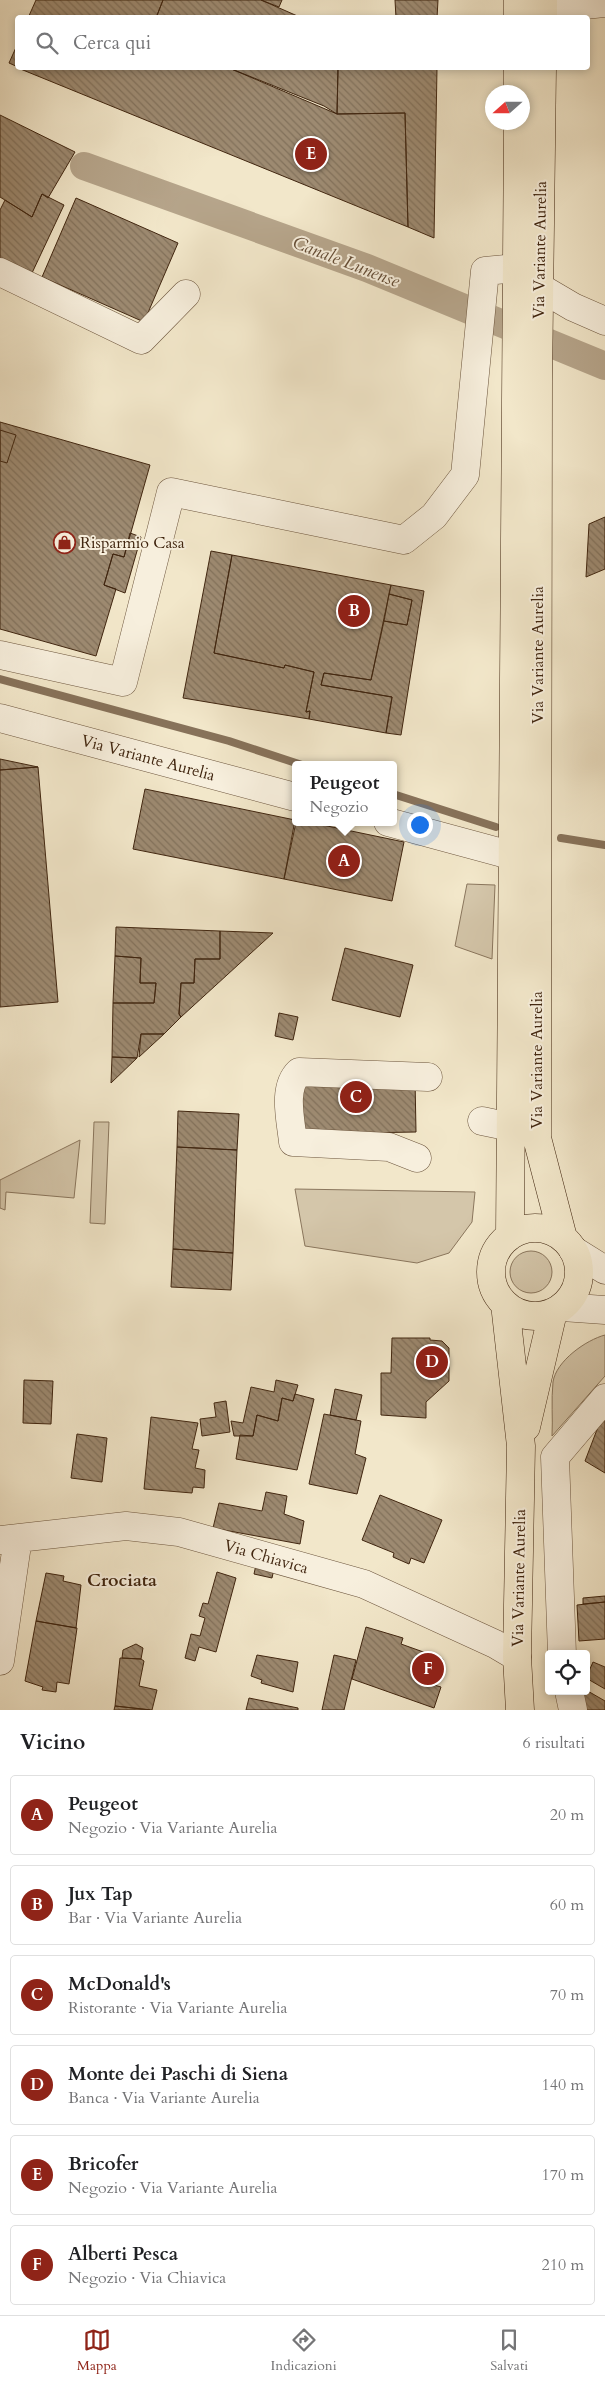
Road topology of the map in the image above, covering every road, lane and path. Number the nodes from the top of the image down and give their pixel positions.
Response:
1 (518, 0) edge
2 (605, 3) edge
3 (537, 12) edge
4 (518, 70) edge
5 (542, 70) edge
6 (518, 85) edge
7 (518, 130) edge
8 (517, 268) junction
9 (0, 272) edge
10 (539, 292) junction
11 (186, 294) dead end
12 (605, 322) edge
13 (527, 374) junction
14 (0, 655) edge
15 (0, 718) edge
16 (292, 797) edge
17 (397, 824) edge
18 (514, 856) junction
19 (428, 1077) dead end
20 (482, 1121) dead end
21 (511, 1127) junction
22 (417, 1158) dead end
23 (510, 1236) junction
24 (568, 1244) junction
25 (605, 1270) edge
26 (505, 1304) junction
27 (557, 1310) junction
28 (605, 1310) edge
29 (605, 1398) edge
30 (521, 1446) junction
31 (9, 1539) edge
32 (562, 1650) edge
33 (517, 1657) junction
34 (0, 1661) edge
35 (571, 1695) edge
36 (520, 1710) edge
37 (573, 1710) edge

1 - 3 main road
2 - 3 street
4 - 6 main road
5 - 10 main road, Via Variante Aurelia
7 - 8 main road, Via Variante Aurelia
8 - 13 main road, Via Variante Aurelia
8 - 14 street
9 - 11 street
10 - 12 street
10 - 13 main road, Via Variante Aurelia
13 - 18 main road, Via Variante Aurelia
13 - 24 main road, Via Variante Aurelia
15 - 16 street, Via Variante Aurelia
17 - 18 street
18 - 21 main road, Via Variante Aurelia
19 - 22 street
20 - 21 street
21 - 23 main road, Via Variante Aurelia
23 - 24 main road
23 - 26 main road, Via Variante Aurelia
24 - 25 street
24 - 27 main road, Via Variante Aurelia
26 - 27 main road
26 - 30 main road, Via Variante Aurelia
27 - 28 street
27 - 30 main road, Via Variante Aurelia
29 - 32 street
30 - 33 main road, Via Variante Aurelia
31 - 33 street, Via Chiavica
31 - 34 street
33 - 36 main road, Via Variante Aurelia
35 - 37 street

